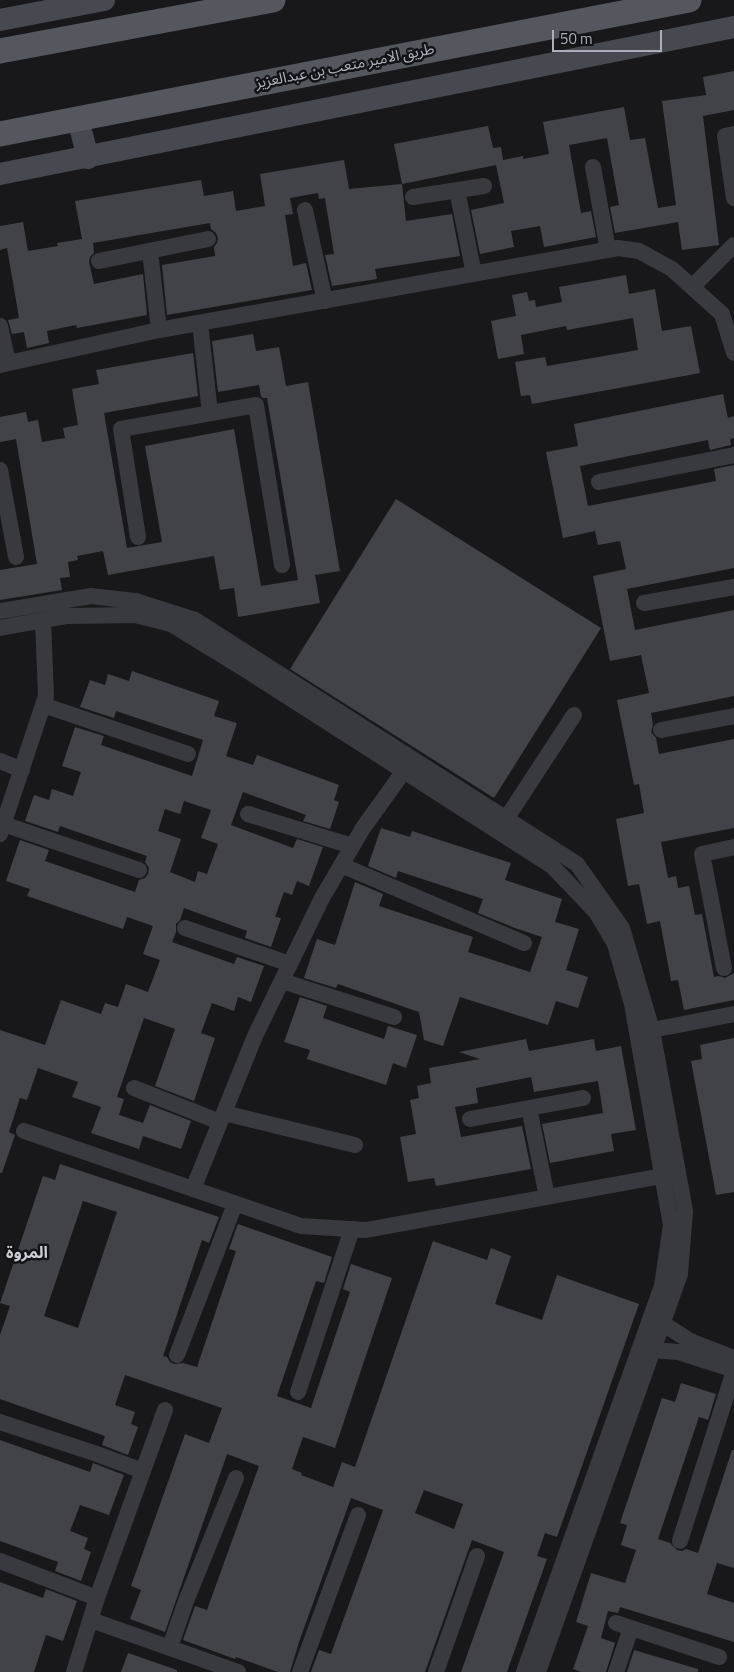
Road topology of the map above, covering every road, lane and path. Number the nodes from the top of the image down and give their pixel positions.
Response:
1 (104, 0) edge
2 (274, 0) edge
3 (690, 0) edge
4 (55, 10) junction
5 (0, 20) edge
6 (734, 27) edge
7 (63, 39) junction
8 (0, 51) edge
9 (78, 119) junction
10 (0, 134) edge
11 (734, 134) edge
12 (88, 158) junction
13 (593, 167) dead end
14 (0, 174) edge
15 (484, 186) dead end
16 (457, 190) junction
17 (413, 197) dead end
18 (734, 198) edge
19 (305, 210) dead end
20 (208, 239) dead end
21 (734, 245) edge
22 (608, 250) junction
23 (150, 251) junction
24 (99, 261) dead end
25 (474, 274) junction
26 (692, 287) junction
27 (325, 301) junction
28 (200, 323) junction
29 (0, 326) edge
30 (159, 330) junction
31 (734, 353) edge
32 (4, 364) edge
33 (210, 413) junction
34 (734, 454) edge
35 (0, 470) edge
36 (599, 482) dead end
37 (2, 497) edge
38 (138, 537) dead end
39 (16, 557) dead end
40 (282, 565) dead end
41 (734, 586) edge
42 (644, 603) dead end
43 (0, 611) edge
44 (43, 620) junction
45 (0, 628) edge
46 (43, 705) junction
47 (574, 715) dead end
48 (734, 716) edge
49 (660, 730) dead end
50 (188, 754) dead end
51 (0, 761) edge
52 (22, 770) junction
53 (404, 771) junction
54 (248, 814) dead end
55 (506, 819) junction
56 (2, 829) edge
57 (352, 846) junction
58 (734, 847) edge
59 (341, 865) junction
60 (139, 870) dead end
61 (185, 928) dead end
62 (524, 943) dead end
63 (290, 964) junction
64 (724, 968) dead end
65 (282, 981) junction
66 (734, 1014) edge
67 (394, 1017) dead end
68 (652, 1030) junction
69 (134, 1088) dead end
70 (583, 1098) dead end
71 (529, 1108) junction
72 (222, 1118) junction
73 (470, 1119) dead end
74 (24, 1131) dead end
75 (355, 1145) dead end
76 (662, 1176) junction
77 (193, 1189) junction
78 (547, 1197) junction
79 (235, 1204) junction
80 (352, 1229) junction
81 (662, 1323) junction
82 (653, 1350) junction
83 (177, 1355) dead end
84 (734, 1358) edge
85 (734, 1370) edge
86 (298, 1392) dead end
87 (165, 1410) dead end
88 (0, 1422) edge
89 (143, 1471) junction
90 (236, 1478) dead end
91 (358, 1515) dead end
92 (680, 1542) dead end
93 (477, 1556) dead end
94 (0, 1561) edge
95 (97, 1598) junction
96 (91, 1620) junction
97 (170, 1647) junction
98 (719, 1657) dead end
99 (202, 1666) edge
100 (74, 1672) edge
101 (238, 1672) edge
102 (300, 1672) edge
103 (436, 1672) edge
104 (524, 1672) edge
105 (538, 1672) edge
106 (616, 1672) edge

1 - 4 street
2 - 7 main road
3 - 9 main road, طريق الامير متعب بن عبدالعزيز
4 - 5 street
4 - 7 street
6 - 12 street
7 - 8 main road
9 - 10 main road, طريق الامير متعب بن عبدالعزيز
9 - 12 street
11 - 18 street
12 - 14 street
13 - 22 street
15 - 16 street
16 - 17 street
16 - 25 street
19 - 27 street
20 - 23 street
21 - 26 street
22 - 25 street
22 - 26 street
23 - 24 street
23 - 30 street
25 - 27 street
26 - 31 street
27 - 28 street
28 - 30 street
28 - 33 street
29 - 32 street
30 - 32 street
33 - 38 street
33 - 40 street
34 - 36 street
35 - 37 street
37 - 39 street
41 - 42 street
43 - 55 street
44 - 45 street
44 - 46 street
44 - 53 street
46 - 50 street
46 - 52 street
47 - 55 street
48 - 49 street
51 - 52 street
52 - 56 street
53 - 57 street
53 - 76 street
54 - 57 street
55 - 68 street
56 - 60 street
57 - 59 street
58 - 64 street
59 - 62 street
59 - 63 street
61 - 63 street
63 - 65 street
65 - 67 street
65 - 72 street
66 - 68 street
68 - 81 street
69 - 72 street
70 - 71 street
71 - 73 street
71 - 78 street
72 - 75 street
72 - 77 street
74 - 77 street
76 - 78 street
76 - 104 street
77 - 79 street
78 - 80 street
79 - 80 street
79 - 83 street
80 - 86 street
81 - 82 street
81 - 84 street
82 - 85 street
82 - 105 street
85 - 92 street
87 - 89 street
88 - 89 street
89 - 95 street
90 - 97 street
91 - 102 street
93 - 103 street
94 - 95 street
95 - 96 street
96 - 97 street
96 - 100 street
97 - 99 street
98 - 106 street
99 - 101 street

